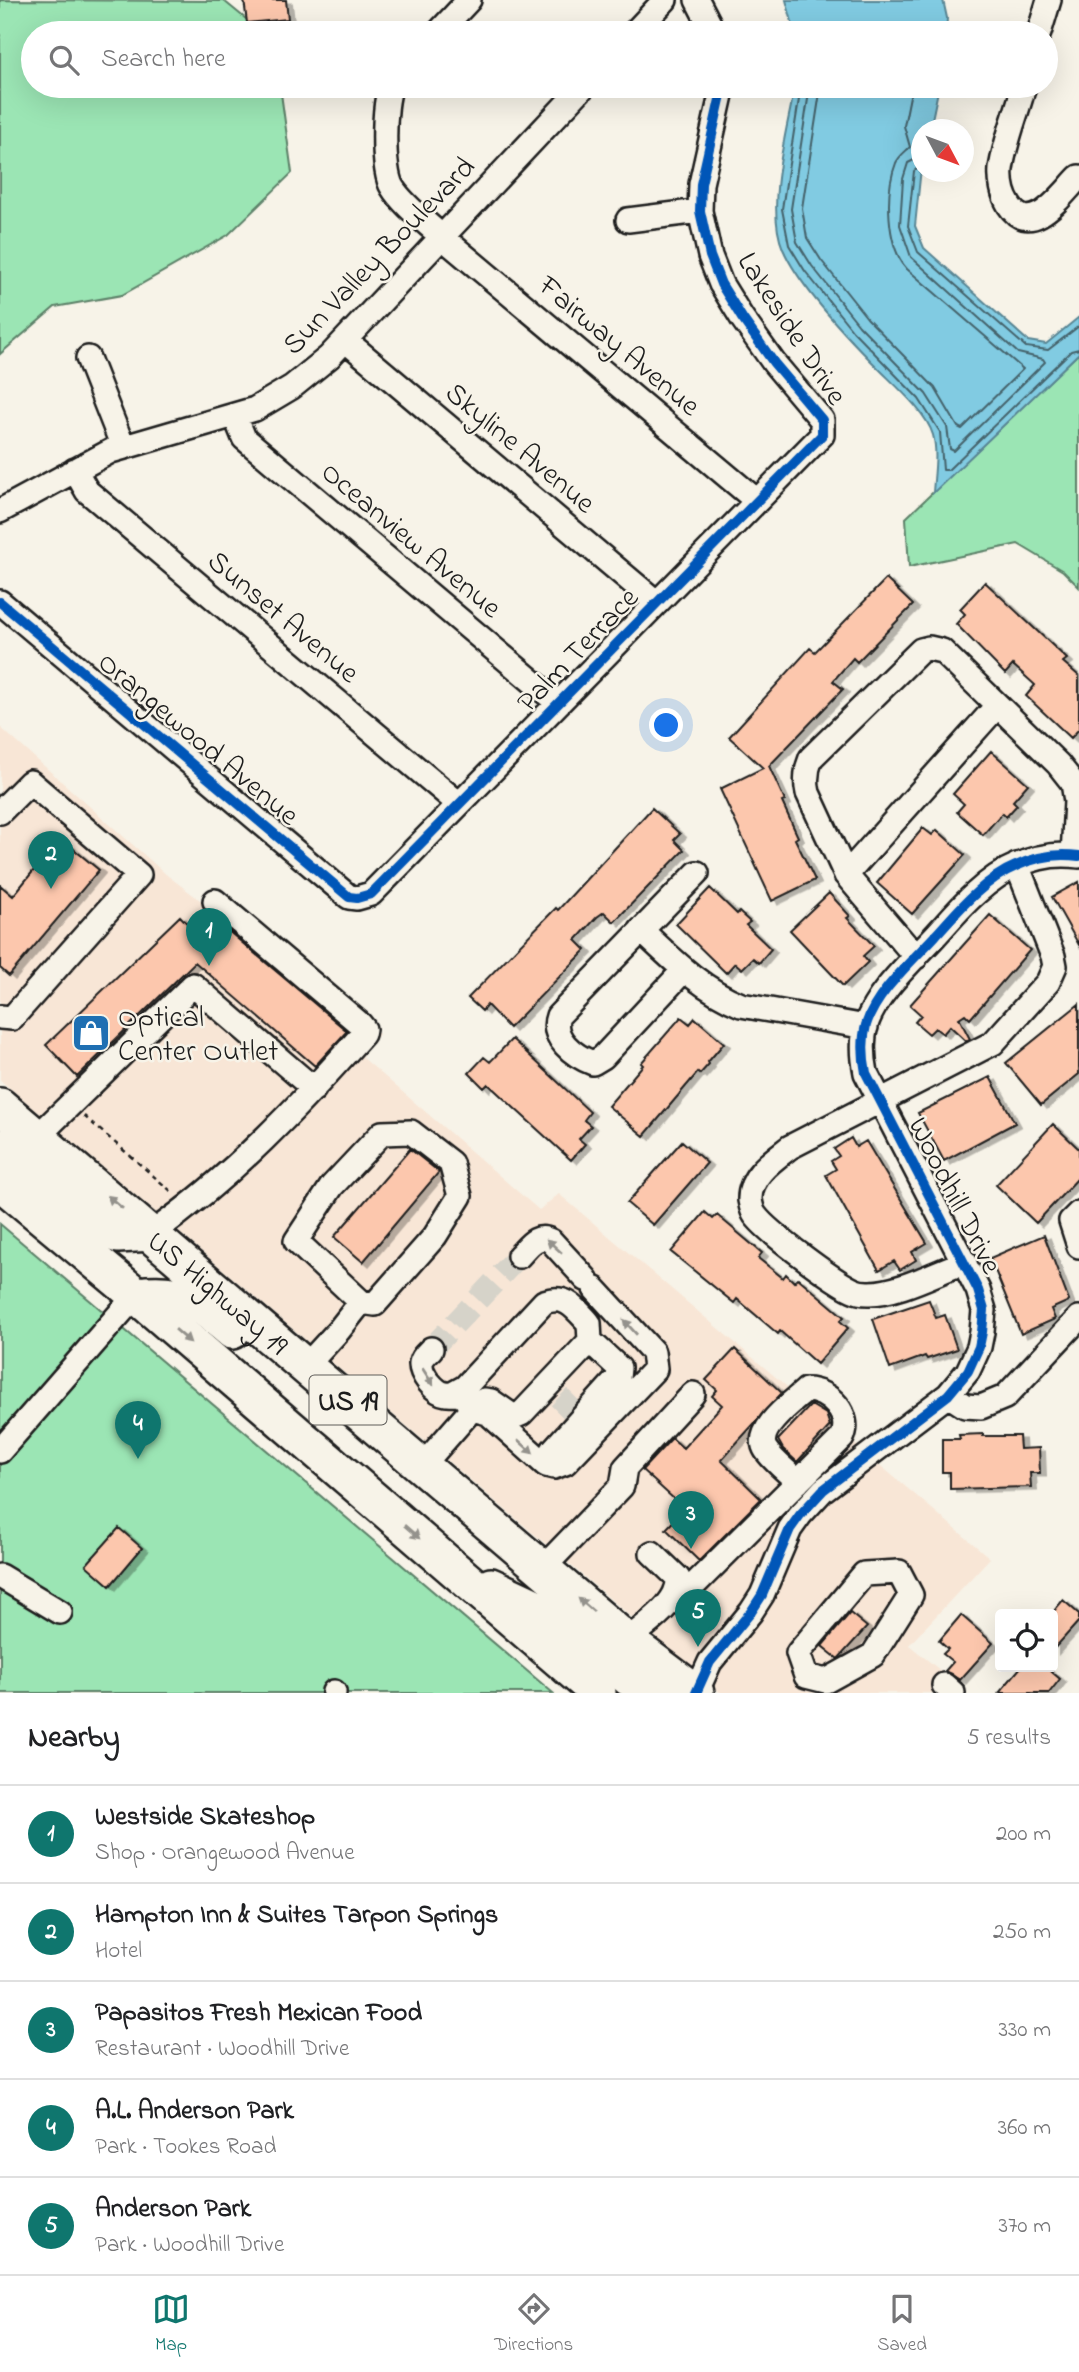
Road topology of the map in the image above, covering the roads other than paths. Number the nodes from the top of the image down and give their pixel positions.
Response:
1 (469, 0) edge
2 (665, 0) edge
3 (697, 0) edge
4 (1049, 0) edge
5 (449, 21) edge
6 (645, 21) edge
7 (708, 21) edge
8 (1043, 21) edge
9 (387, 98) edge
10 (573, 98) edge
11 (720, 98) edge
12 (1021, 98) edge
13 (1079, 177) edge
14 (700, 211) junction
15 (628, 220) dead end
16 (442, 236) junction
17 (345, 340) junction
18 (88, 358) dead end
19 (235, 416) junction
20 (819, 440) joint
21 (123, 447) junction
22 (75, 470) junction
23 (757, 501) junction
24 (0, 511) edge
25 (0, 602) edge
26 (657, 603) junction
27 (558, 704) junction
28 (997, 706) junction
29 (459, 804) junction
30 (0, 813) edge
31 (1076, 855) edge
32 (1017, 865) junction
33 (697, 873) dead end
34 (846, 875) junction
35 (371, 894) joint
36 (215, 901) dead end
37 (641, 930) junction
38 (916, 957) junction
39 (684, 970) junction
40 (0, 1017) edge
41 (866, 1027) junction
42 (314, 1089) junction
43 (880, 1100) junction
44 (0, 1106) edge
45 (37, 1137) junction
46 (0, 1147) edge
47 (0, 1182) edge
48 (1079, 1213) edge
49 (152, 1233) junction
50 (1079, 1246) edge
51 (519, 1256) tunnel mouth
52 (965, 1262) junction
53 (136, 1295) junction
54 (361, 1303) junction
55 (1079, 1318) edge
56 (590, 1341) junction
57 (431, 1349) tunnel mouth
58 (307, 1365) junction
59 (454, 1393) junction
60 (693, 1394) dead end
61 (948, 1395) junction
62 (565, 1403) junction
63 (472, 1409) junction
64 (394, 1440) junction
65 (552, 1450) dead end
66 (0, 1451) edge
67 (423, 1465) junction
68 (798, 1482) dead end
69 (652, 1553) dead end
70 (453, 1568) junction
71 (543, 1568) junction
72 (0, 1576) edge
73 (672, 1601) junction
74 (60, 1612) dead end
75 (627, 1641) junction
76 (800, 1685) edge
77 (598, 1693) edge
78 (696, 1693) edge

1 - 5 street
2 - 6 street
3 - 7 street
4 - 8 street
9 - 16 street, Fairway Avenue
10 - 16 street, Sun Valley Boulevard
11 - 14 street, Lakeside Drive
12 - 13 street
14 - 15 street
14 - 20 street, Lakeside Drive
16 - 17 street, Sun Valley Boulevard
16 - 23 street, Fairway Avenue
17 - 19 street, Sun Valley Boulevard
17 - 26 street, Skyline Avenue
18 - 21 street
19 - 21 street, Sun Valley Boulevard
19 - 27 street, Oceanview Avenue
20 - 23 street, Palm Terrace
21 - 22 street, Sun Valley Boulevard
22 - 24 street, Sun Valley Boulevard
22 - 29 street, Sunset Avenue
23 - 26 street, Palm Terrace
25 - 35 street, Orangewood Avenue
26 - 27 street, Palm Terrace
27 - 29 street, Palm Terrace
28 - 31 street
28 - 34 street
28 - 34 street
29 - 35 street, Palm Terrace
30 - 40 street
31 - 32 street, Woodhill Drive
32 - 38 street, Woodhill Drive
32 - 43 street
33 - 37 street
34 - 38 street
36 - 42 street
37 - 39 street
37 - 39 street
38 - 41 street, Woodhill Drive
39 - 41 street
41 - 43 street, Woodhill Drive
42 - 45 street
42 - 49 street
43 - 52 street, Woodhill Drive
43 - 52 street
44 - 45 highway, US Highway 19 / US 19
49 -> 45 highway, US Highway 19 / US 19
46 - 49 highway
47 - 53 highway, US Highway 19 / US 19
48 - 50 street
49 - 58 highway, US Highway 19 / US 19
63 -> 51 street
52 - 61 street, Woodhill Drive
53 - 64 highway
53 - 66 street
53 -> 70 highway, US Highway 19 / US 19
54 - 54 street
54 - 58 street
55 - 61 street
56 - 59 street
56 - 62 street
56 - 62 street
57 -> 59 street
58 - 64 highway, US Highway 19 / US 19
59 - 63 street
60 - 71 street
61 - 78 street, Woodhill Drive
62 - 63 street
62 - 65 street
63 - 67 street
64 - 67 highway, US Highway 19 / US 19
67 - 71 highway, US Highway 19 / US 19
68 - 73 street
69 - 73 street
70 - 77 highway, US Highway 19 / US 19
70 - 78 highway
75 -> 71 highway, US Highway 19 / US 19
72 - 74 street
73 - 75 street
75 - 78 highway, US Highway 19 / US 19
76 - 76 street

